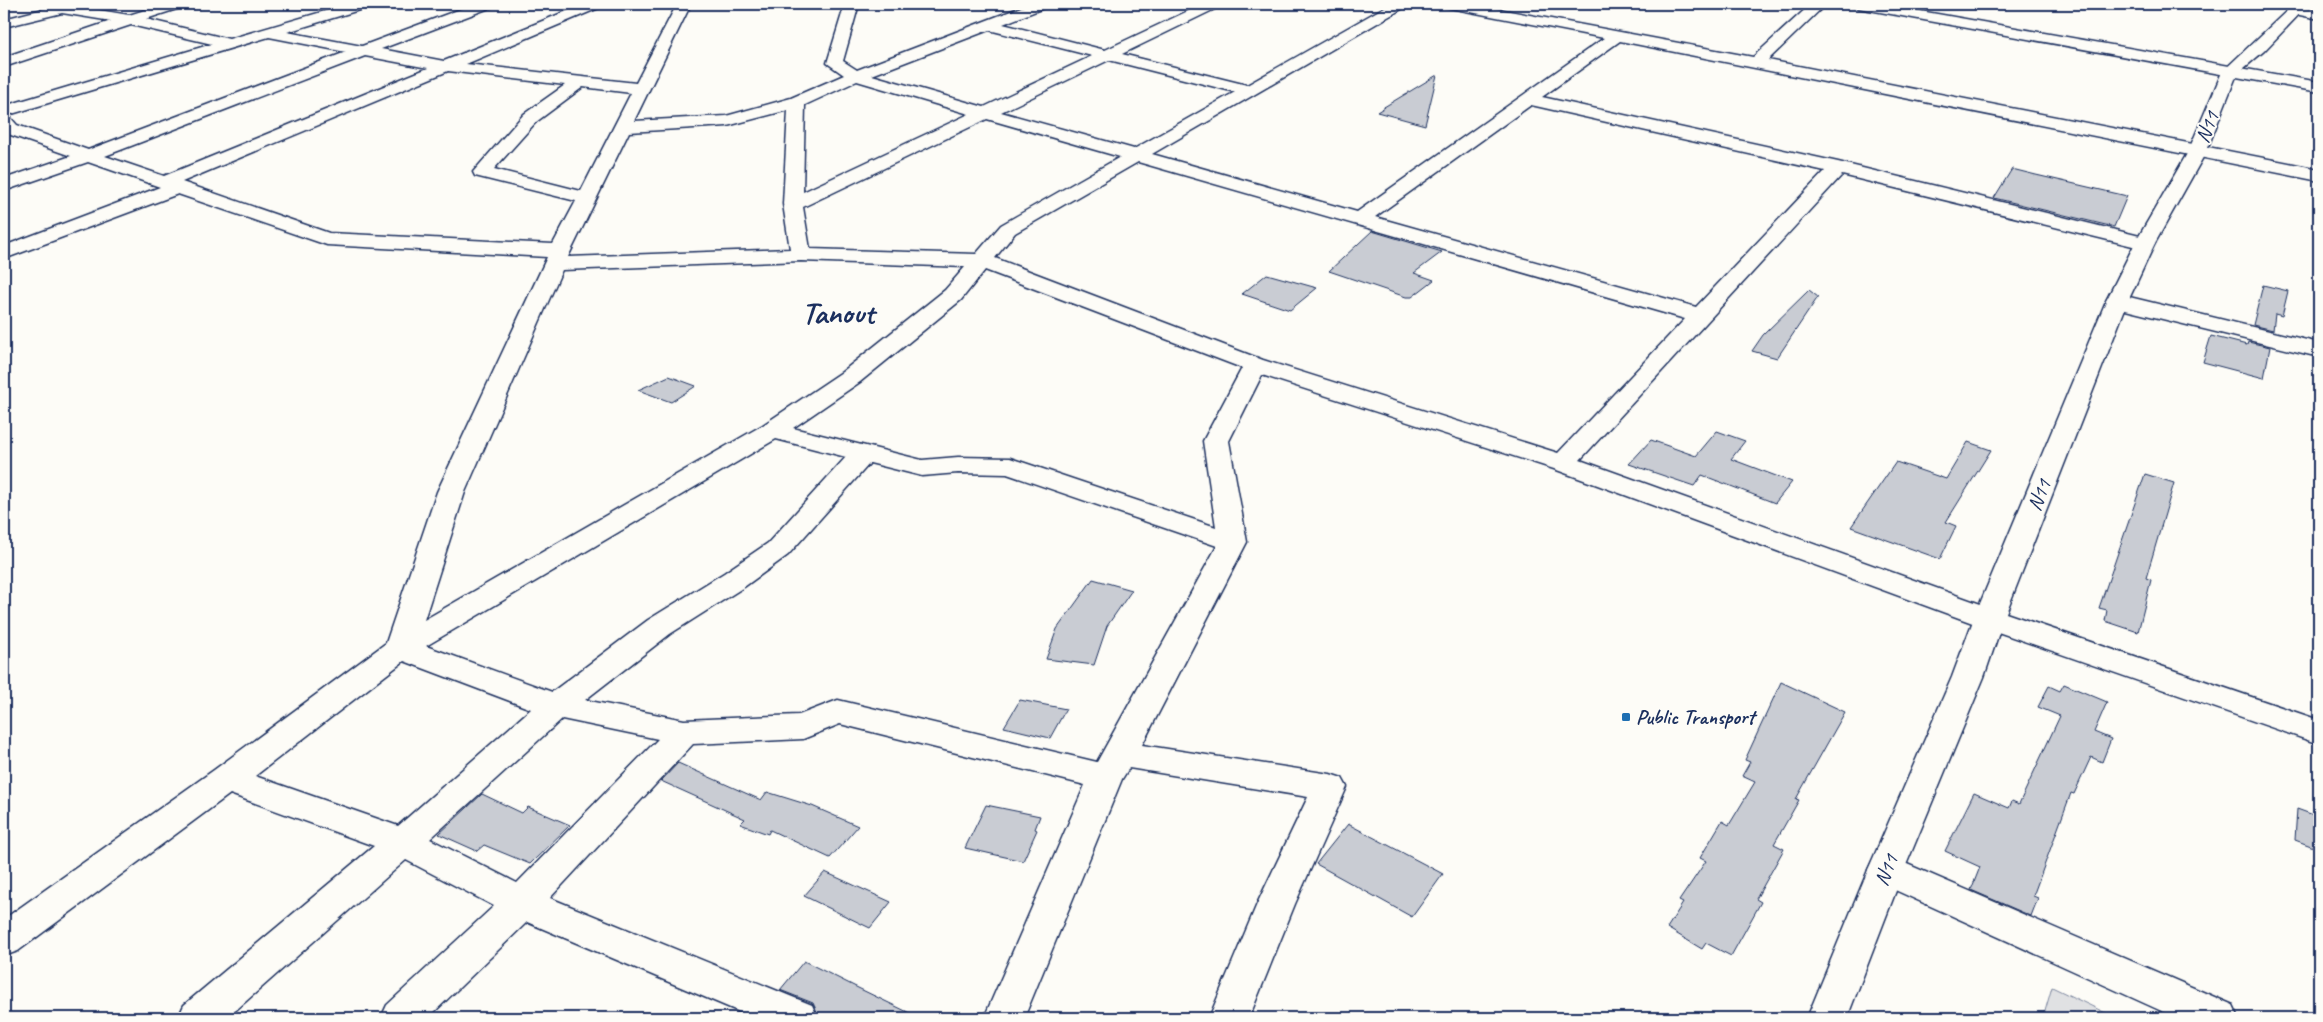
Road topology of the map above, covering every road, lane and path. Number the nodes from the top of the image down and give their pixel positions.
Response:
1 (82, 4) edge
2 (178, 4) edge
3 (333, 4) edge
4 (488, 4) edge
5 (596, 4) edge
6 (684, 4) edge
7 (852, 4) edge
8 (1041, 4) edge
9 (1214, 4) edge
10 (1400, 4) edge
11 (1450, 4) edge
12 (1819, 4) edge
13 (1858, 4) edge
14 (58, 6) edge
15 (357, 6) edge
16 (2305, 10) edge
17 (130, 20) junction
18 (4, 23) edge
19 (988, 25) junction
20 (270, 33) junction
21 (1618, 36) junction
22 (231, 45) junction
23 (360, 50) junction
24 (1108, 55) junction
25 (4, 62) edge
26 (1756, 62) junction
27 (444, 66) junction
28 (2230, 72) junction
29 (856, 76) junction
30 (580, 82) junction
31 (2319, 87) edge
32 (641, 90) junction
33 (1248, 90) junction
34 (1528, 99) junction
35 (797, 102) junction
36 (4, 111) edge
37 (984, 112) junction
38 (4, 122) edge
39 (622, 127) junction
40 (2197, 152) junction
41 (1135, 155) junction
42 (91, 156) junction
43 (1838, 168) junction
44 (2319, 175) edge
45 (4, 185) edge
46 (172, 185) junction
47 (586, 198) junction
48 (793, 204) junction
49 (1360, 219) junction
50 (2146, 242) junction
51 (4, 253) edge
52 (801, 255) junction
53 (557, 257) junction
54 (982, 261) junction
55 (2116, 301) junction
56 (1701, 316) junction
57 (2319, 350) edge
58 (1255, 365) junction
59 (772, 430) junction
60 (864, 453) junction
61 (1562, 463) junction
62 (1233, 542) junction
63 (1989, 618) junction
64 (400, 648) junction
65 (556, 706) junction
66 (684, 732) junction
67 (2319, 732) edge
68 (1113, 766) junction
69 (226, 779) junction
70 (403, 842) junction
71 (1886, 870) junction
72 (522, 903) junction
73 (4, 940) edge
74 (198, 1018) edge
75 (401, 1018) edge
76 (798, 1018) edge
77 (1004, 1018) edge
78 (1229, 1018) edge
79 (1827, 1018) edge
80 (2219, 1018) edge

1 - 14 street
2 - 17 street
3 - 15 street
4 - 23 street
5 - 27 street
6 - 32 street
7 - 29 street
8 - 19 street
9 - 24 street
10 - 33 street
11 - 21 street
12 - 26 street
13 - 28 street
14 - 17 street
14 - 18 street
15 - 20 street
16 - 28 street, N11
17 - 22 street
17 - 25 street
19 - 24 street
19 - 29 street
20 - 22 street
20 - 23 street
21 - 26 street
21 - 34 street
22 - 36 street
23 - 27 street
23 - 42 street
24 - 33 street
24 - 37 street
26 - 40 street
27 - 30 street
27 - 46 street
28 - 31 street
28 - 40 street, N11
29 - 35 street
29 - 37 street
30 - 32 street
30 - 47 street
32 - 39 street
33 - 41 street
34 - 43 street
34 - 49 street
35 - 39 street
35 - 48 street
37 - 41 street
37 - 48 street
38 - 42 street
39 - 47 street
40 - 44 street
40 - 50 street, N11
41 - 49 street
41 - 54 street
42 - 45 street
42 - 46 street
43 - 50 street
43 - 56 street
46 - 51 street
46 - 53 street
47 - 53 street
48 - 52 street
49 - 56 street
50 - 55 street, N11
52 - 53 street
52 - 54 street
53 - 64 street
54 - 58 street
54 - 59 street
55 - 57 street
55 - 63 street, N11
56 - 61 street
58 - 61 street
58 - 62 street
59 - 60 street
59 - 64 street
60 - 62 street
60 - 65 street
61 - 63 street
62 - 68 street
63 - 67 street
63 - 71 street, N11
64 - 65 street
64 - 69 street
65 - 66 street
65 - 70 street
66 - 68 street
66 - 72 street
68 - 77 street
68 - 78 street
69 - 70 street
69 - 73 street
70 - 72 street
70 - 74 street
71 - 79 street, N11
71 - 80 street
72 - 75 street
72 - 76 street

